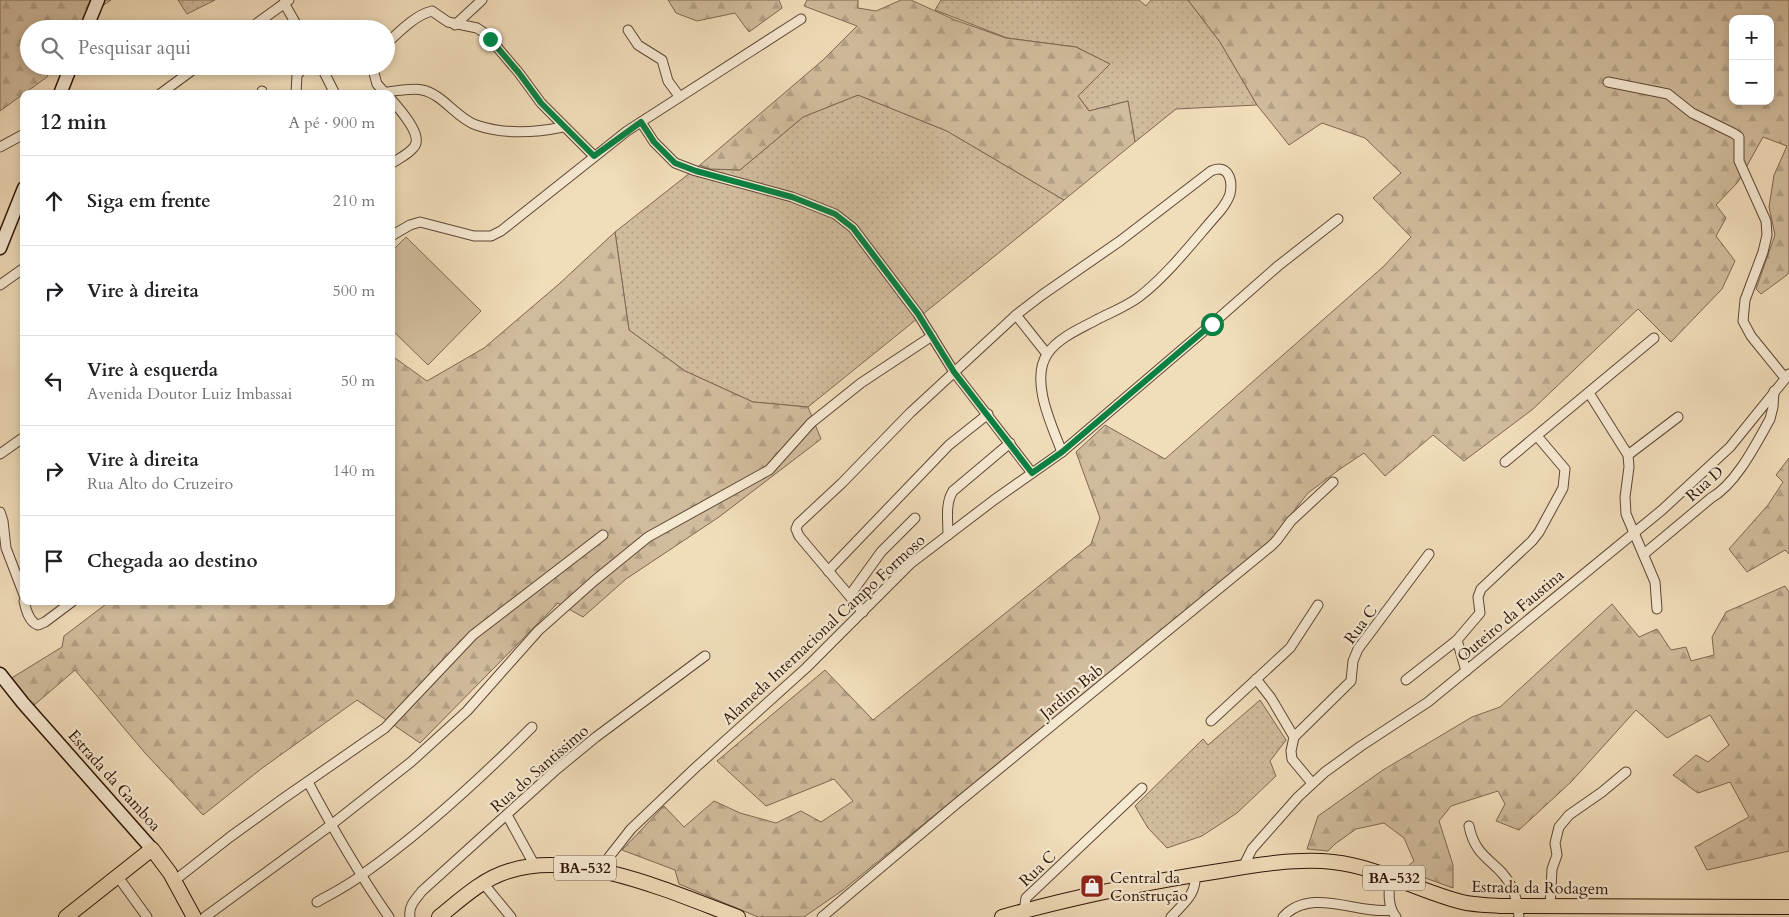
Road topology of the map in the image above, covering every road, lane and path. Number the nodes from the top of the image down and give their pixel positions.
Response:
1 (98, 0) edge
2 (482, 0) edge
3 (286, 2) edge
4 (801, 19) dead end
5 (90, 20) edge
6 (261, 20) edge
7 (295, 20) edge
8 (455, 25) junction
9 (628, 30) dead end
10 (395, 37) edge
11 (67, 75) edge
12 (186, 75) edge
13 (297, 75) edge
14 (325, 75) edge
15 (374, 75) edge
16 (1608, 82) dead end
17 (62, 90) edge
18 (165, 90) edge
19 (296, 90) edge
20 (333, 90) edge
21 (381, 90) edge
22 (395, 92) edge
23 (679, 96) junction
24 (395, 104) edge
25 (641, 122) junction
26 (563, 126) junction
27 (20, 136) edge
28 (0, 147) edge
29 (594, 156) junction
30 (395, 161) edge
31 (20, 204) edge
32 (1338, 219) dead end
33 (395, 234) edge
34 (0, 248) edge
35 (20, 271) edge
36 (0, 286) edge
37 (1016, 315) junction
38 (932, 336) junction
39 (1654, 338) dead end
40 (1047, 354) junction
41 (954, 372) junction
42 (1787, 376) edge
43 (1774, 391) junction
44 (1589, 393) junction
45 (988, 414) junction
46 (1678, 417) dead end
47 (1537, 436) junction
48 (20, 440) edge
49 (1010, 442) junction
50 (1062, 452) junction
51 (0, 454) edge
52 (1628, 454) junction
53 (1505, 462) dead end
54 (1032, 473) junction
55 (1332, 482) dead end
56 (0, 512) edge
57 (915, 518) dead end
58 (1634, 533) junction
59 (603, 535) dead end
60 (948, 535) junction
61 (1429, 554) dead end
62 (1644, 554) junction
63 (828, 572) junction
64 (20, 580) edge
65 (850, 595) junction
66 (25, 605) edge
67 (68, 605) edge
68 (1318, 605) dead end
69 (1657, 609) dead end
70 (863, 612) junction
71 (1457, 640) junction
72 (705, 656) dead end
73 (1466, 671) junction
74 (0, 674) edge
75 (1256, 679) junction
76 (1406, 680) dead end
77 (1211, 721) dead end
78 (532, 728) dead end
79 (1294, 738) junction
80 (1626, 772) dead end
81 (308, 782) junction
82 (1312, 783) junction
83 (1142, 788) dead end
84 (507, 816) junction
85 (331, 825) junction
86 (1469, 826) dead end
87 (152, 849) junction
88 (535, 866) junction
89 (1243, 867) junction
90 (601, 870) junction
91 (1195, 874) junction
92 (361, 876) junction
93 (1390, 876) junction
94 (118, 877) junction
95 (174, 881) junction
96 (483, 884) junction
97 (318, 902) dead end
98 (708, 906) junction
99 (1550, 906) junction
100 (1789, 906) edge
101 (1030, 912) edge
102 (1518, 912) edge
103 (1393, 914) edge
104 (71, 916) edge
105 (1007, 916) edge
106 (147, 917) edge
107 (194, 917) edge
108 (205, 917) edge
109 (389, 917) edge
110 (410, 917) edge
111 (439, 917) edge
112 (511, 917) edge
113 (718, 917) edge
114 (738, 917) edge
115 (822, 917) edge
116 (1171, 917) edge
117 (1283, 917) edge

1 - 5 street
2 - 8 street
3 - 6 street
3 - 7 street
4 - 23 street
8 - 10 street
8 - 26 street
9 - 23 street
11 - 17 street
12 - 18 street
13 - 19 street
14 - 20 street
15 - 21 street
16 - 42 street
22 - 26 street
23 - 25 street
24 - 30 street
25 - 29 street
25 - 38 street
26 - 29 street
27 - 28 street
29 - 33 street
31 - 34 street
32 - 50 street, Alameda Internacional Campo Formoso
35 - 36 street
37 - 40 street
37 - 40 street
37 - 41 street
38 - 41 street
38 - 85 street
39 - 44 street
40 - 50 street
41 - 45 street
41 - 63 street
42 - 43 street, Outeiro da Faustina
43 - 58 street, Outeiro da Faustina
43 - 62 street, Rua D
44 - 47 street
44 - 52 street
45 - 49 street
45 - 63 street
46 - 52 street
47 - 53 street
47 - 71 street
48 - 51 street
49 - 54 street
49 - 60 street
50 - 54 street, Alameda Internacional Campo Formoso
52 - 58 street
54 - 60 street, Alameda Internacional Campo Formoso
55 - 115 street, Jardim Bab
56 - 64 street
57 - 65 street
58 - 62 street
58 - 73 street, Outeiro da Faustina
59 - 81 street
60 - 70 street, Alameda Internacional Campo Formoso
61 - 79 street, Rua C
62 - 69 street
63 - 65 street
65 - 70 street
66 - 67 street
68 - 75 street
70 - 90 street, Alameda Internacional Campo Formoso
71 - 73 street
71 - 76 street
72 - 84 street, Rua do Santissimo
73 - 82 street, Outeiro da Faustina
74 - 87 street, Estrada da Gamboa
75 - 77 street
75 - 79 street
78 - 92 street
79 - 82 street
80 - 99 street
81 - 85 street
81 - 95 street
82 - 89 street, Outeiro da Faustina
83 - 101 street, Rua C
84 - 88 street
84 - 110 street, Rua do Santissimo
85 - 92 street
85 - 108 street
86 - 102 street
87 - 94 main road
87 - 95 main road, Estrada da Gamboa
88 - 90 main road, BA-532
88 - 96 main road, BA-532
89 - 91 main road, Estrada da Rodagem / BA-532
89 - 93 main road, Estrada da Rodagem / BA-532
90 - 98 main road, BA-532
91 - 101 main road, Estrada da Rodagem / BA-532
91 - 116 street
92 - 97 street
92 - 109 street
93 - 102 main road, Estrada da Rodagem / BA-532
93 - 103 street
94 - 104 main road
94 - 106 street
95 - 107 main road, Estrada da Gamboa
96 - 111 main road, BA-532
96 - 112 street
98 - 113 street
98 - 114 main road, BA-532
99 - 100 main road, Estrada da Rodagem / BA-532
99 - 102 main road, Estrada da Rodagem / BA-532
101 - 105 main road, Estrada da Rodagem / BA-532
103 - 117 street

